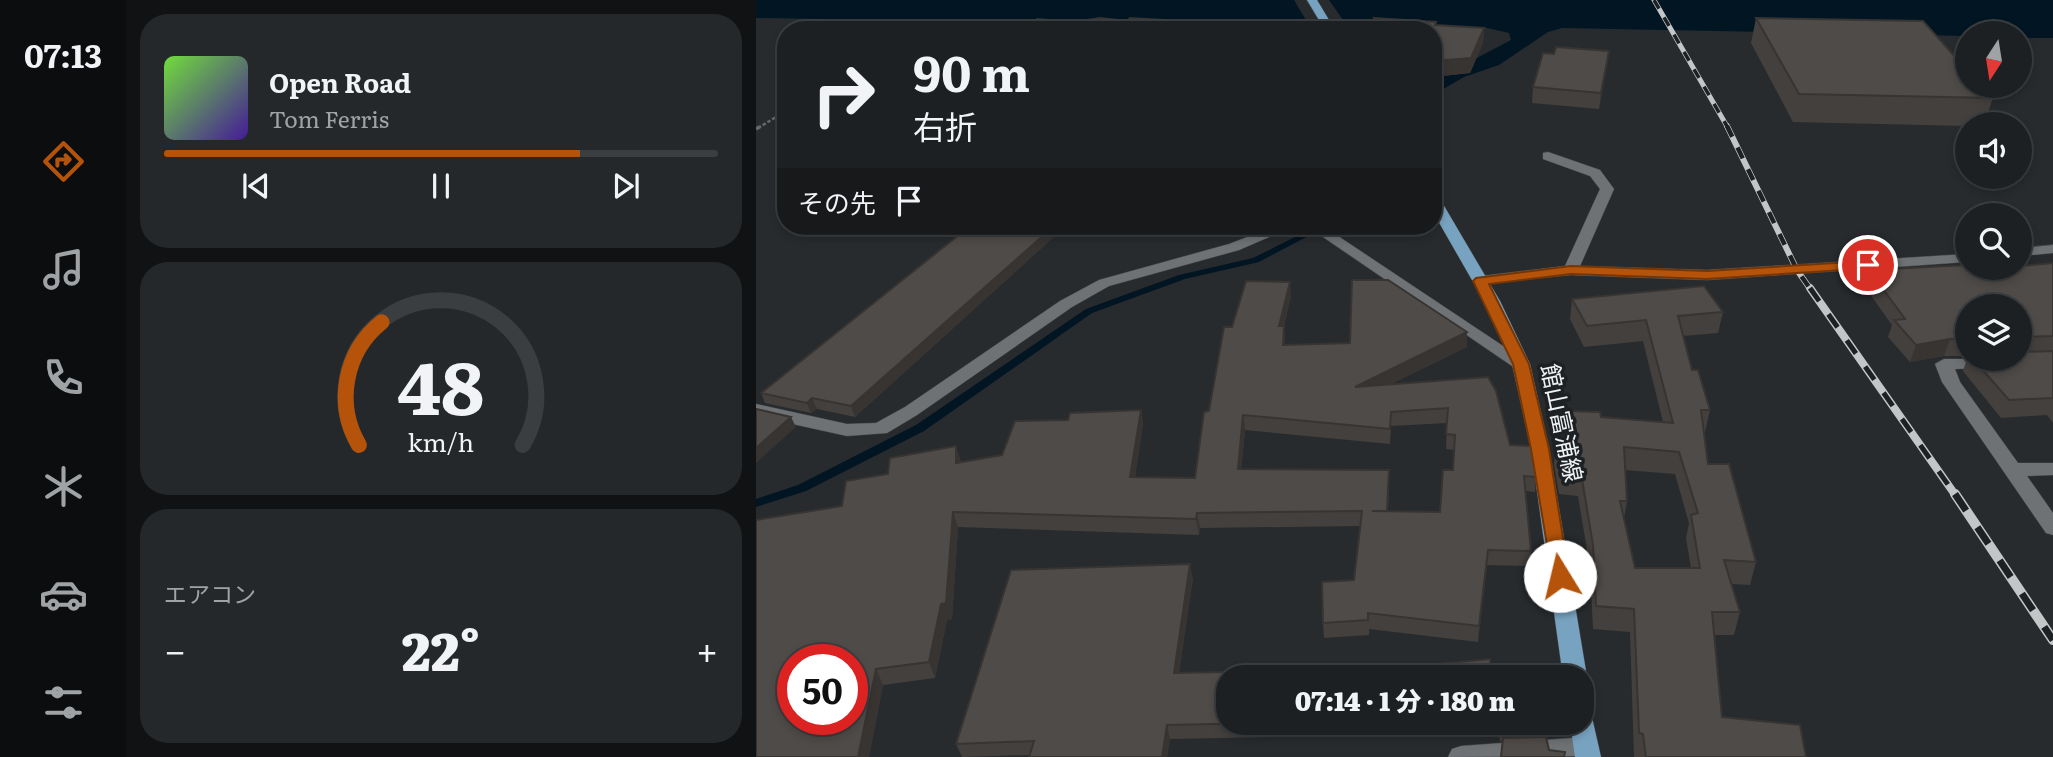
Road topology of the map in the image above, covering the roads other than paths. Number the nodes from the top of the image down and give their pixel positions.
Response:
1 (1312, 0) edge
2 (1325, 21) edge
3 (1548, 156) dead end
4 (1442, 216) edge
5 (1265, 235) edge
6 (1328, 235) edge
7 (2053, 249) edge
8 (2032, 251) edge
9 (1955, 259) edge
10 (1571, 270) junction
11 (1480, 281) junction
12 (1521, 364) junction
13 (1955, 365) edge
14 (756, 410) edge
15 (2053, 470) edge
16 (2013, 471) junction
17 (2053, 528) edge
18 (1573, 665) edge
19 (1584, 735) edge
20 (1587, 753) edge
21 (1461, 757) edge

1 - 2 main road
3 - 10 street
4 - 11 main road, 館山富浦線
5 - 14 street
6 - 12 street
7 - 8 street
9 - 10 street
10 - 11 street
11 - 12 main road, 館山富浦線
12 - 18 main road, 館山富浦線
13 - 16 street
15 - 16 street
16 - 17 street
19 - 20 main road
20 - 21 street

